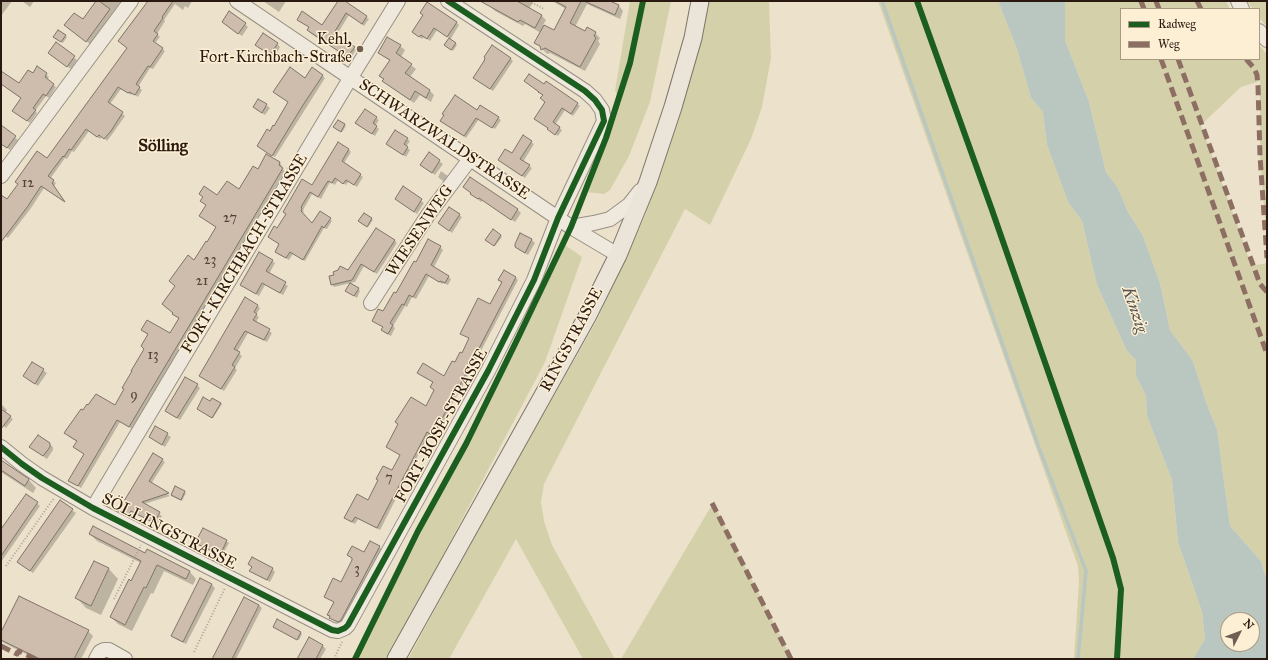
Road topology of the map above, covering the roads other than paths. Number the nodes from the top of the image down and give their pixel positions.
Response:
1 (131, 1) edge
2 (237, 1) edge
3 (398, 1) edge
4 (700, 1) edge
5 (452, 2) edge
6 (1260, 32) edge
7 (1267, 40) edge
8 (350, 77) junction
9 (470, 159) junction
10 (1, 176) edge
11 (648, 182) junction
12 (558, 218) junction
13 (571, 227) junction
14 (618, 255) junction
15 (371, 303) dead end
16 (1, 447) edge
17 (93, 508) junction
18 (332, 630) joint
19 (96, 659) edge
20 (125, 659) edge
21 (396, 659) edge

1 - 10 street
2 - 8 street, SCHWARZWALDSTRASSE
3 - 8 street, FORT-KIRCHBACH-STRASSE
4 - 11 main road, RINGSTRASSE
5 - 12 street, FORT-BOSE-STRASSE
6 - 7 street
8 - 9 street, SCHWARZWALDSTRASSE
8 - 17 street, FORT-KIRCHBACH-STRASSE
9 - 12 street, SCHWARZWALDSTRASSE
9 - 15 street, WIESENWEG
11 - 13 street
11 - 14 main road, RINGSTRASSE
12 - 13 street, SCHWARZWALDSTRASSE
12 - 18 street, FORT-BOSE-STRASSE
13 - 14 street, SCHWARZWALDSTRASSE
14 - 21 main road, RINGSTRASSE
16 - 17 street, SÖLLINGSTRASSE
17 - 18 street, SÖLLINGSTRASSE
19 - 20 street

